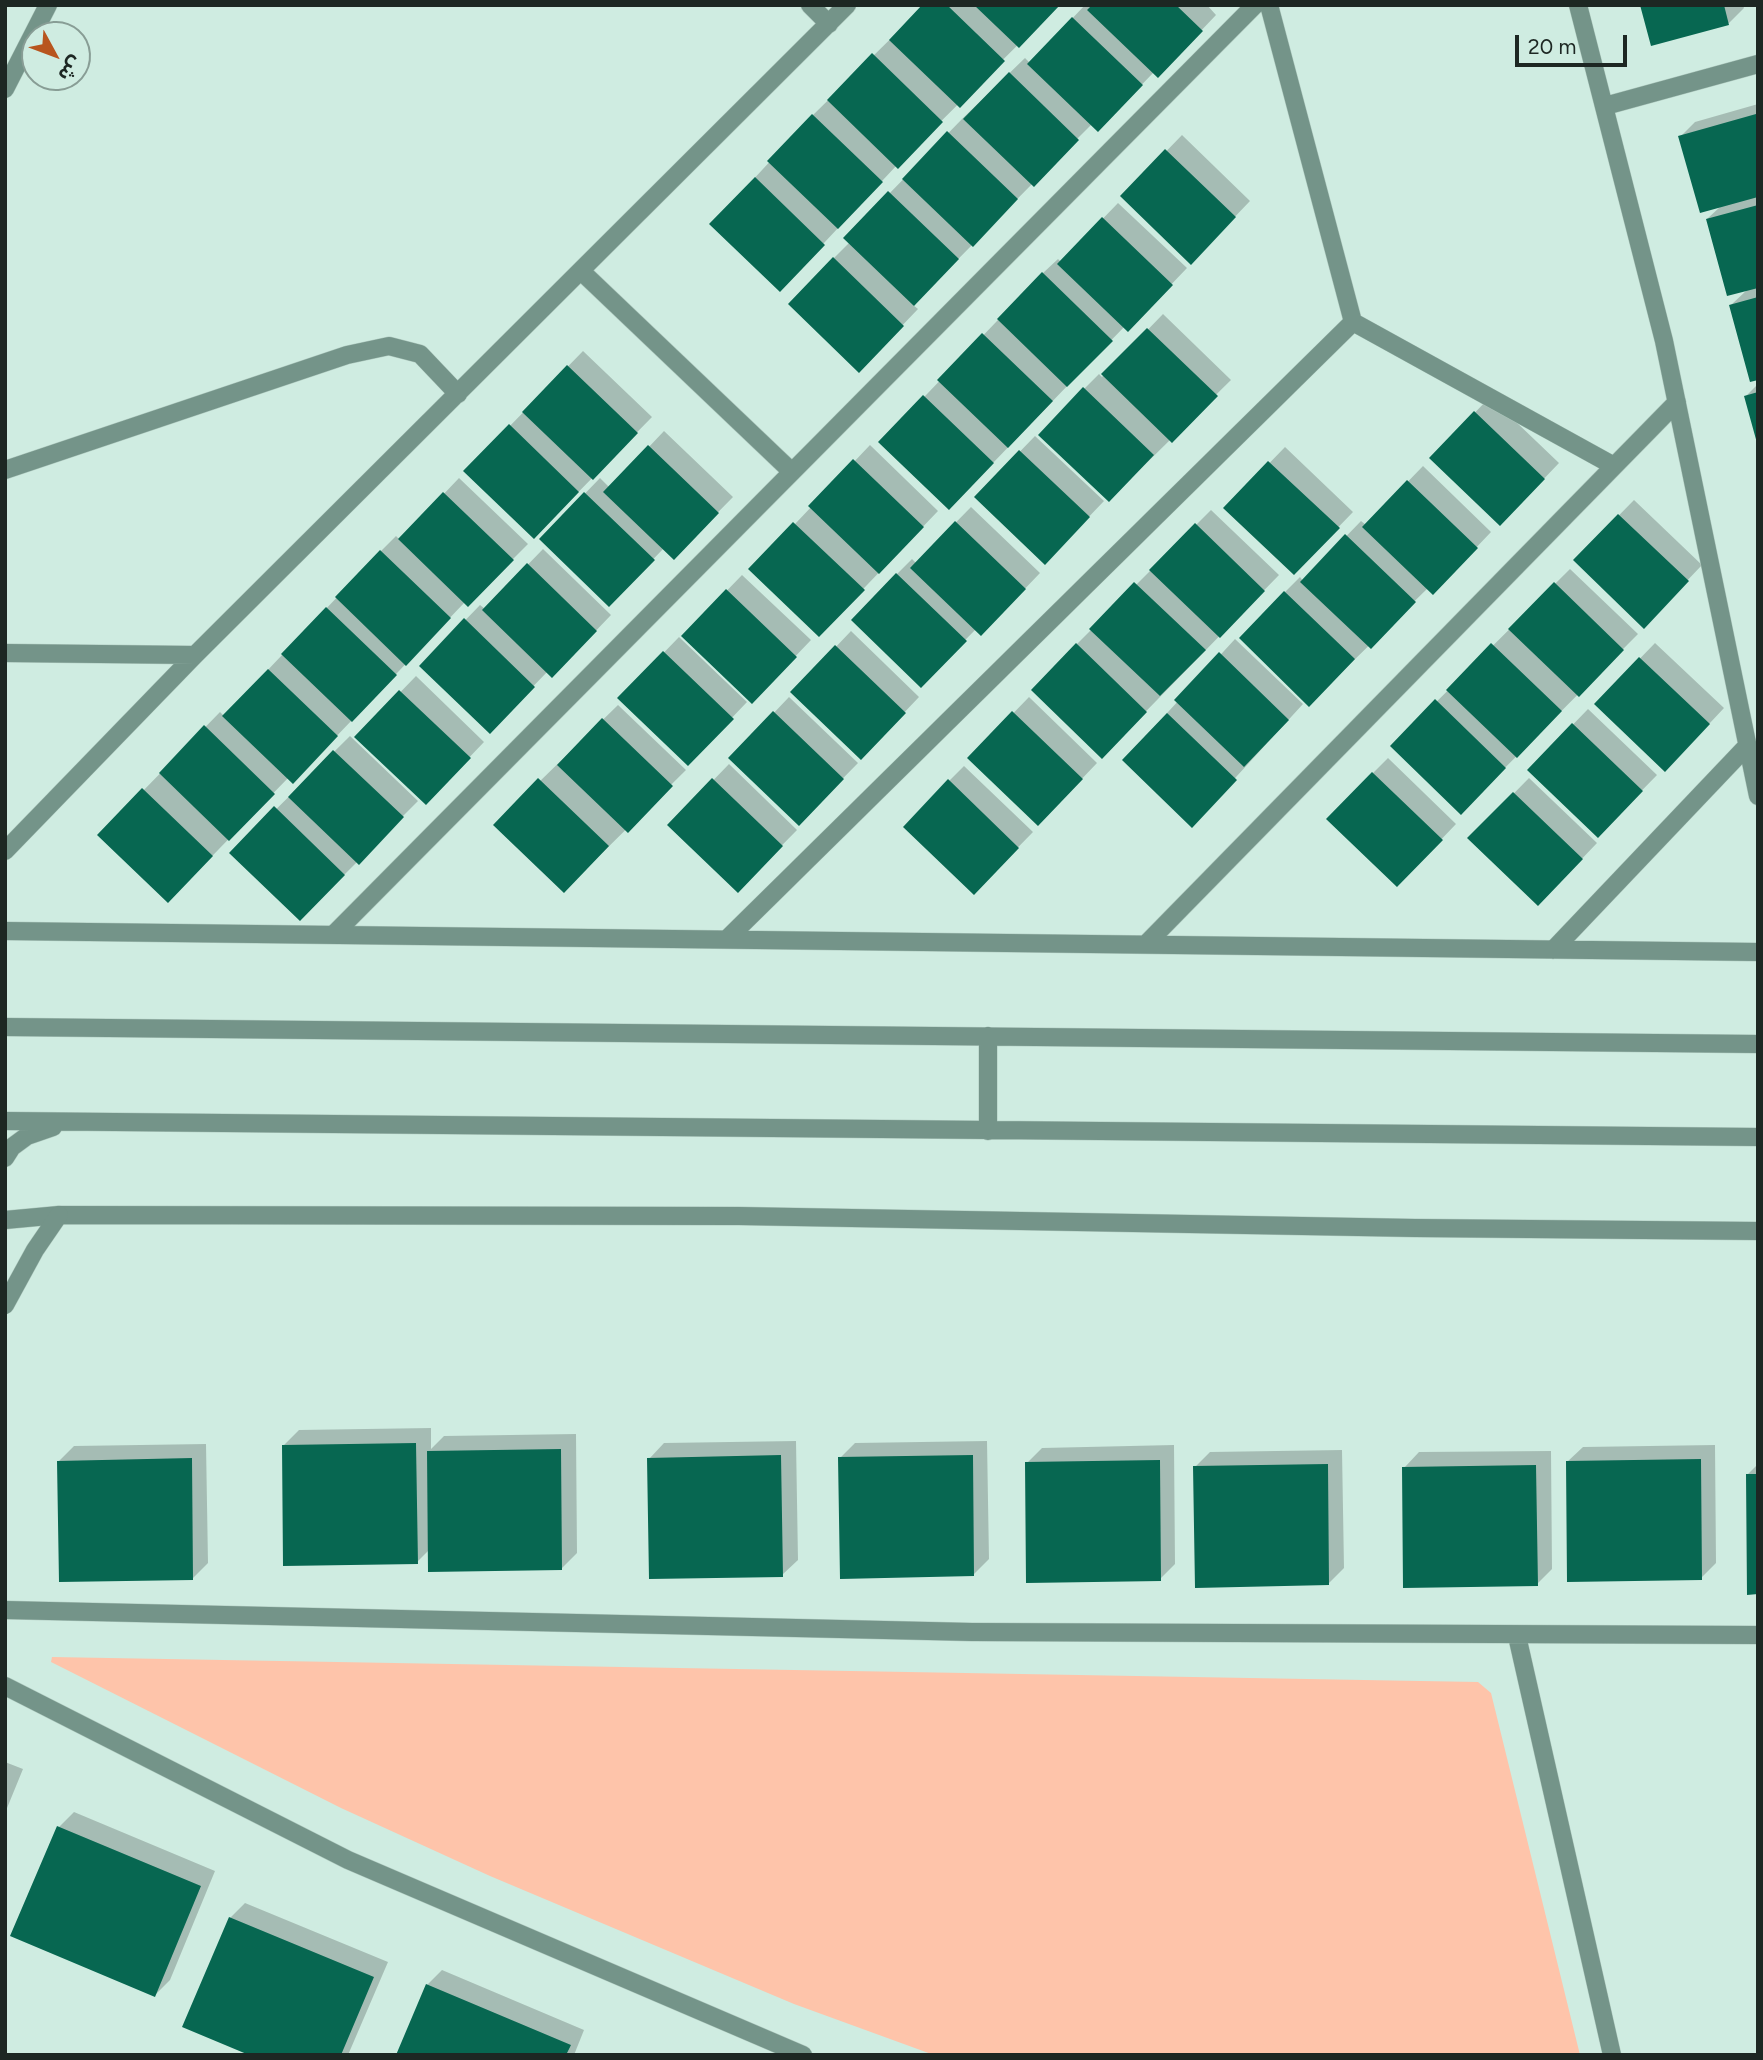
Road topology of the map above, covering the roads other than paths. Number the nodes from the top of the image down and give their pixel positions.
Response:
1 (48, 5) edge
2 (810, 5) edge
3 (847, 5) edge
4 (1255, 5) edge
5 (1269, 5) edge
6 (1578, 5) edge
7 (829, 24) junction
8 (1758, 64) edge
9 (5, 89) edge
10 (1605, 106) junction
11 (581, 271) junction
12 (1353, 322) junction
13 (458, 394) junction
14 (1677, 402) junction
15 (1614, 466) junction
16 (5, 470) edge
17 (792, 472) junction
18 (5, 653) edge
19 (195, 655) junction
20 (1747, 746) junction
21 (1758, 796) edge
22 (5, 851) edge
23 (5, 931) edge
24 (334, 934) junction
25 (727, 939) junction
26 (1148, 942) junction
27 (1553, 950) junction
28 (1758, 952) edge
29 (5, 1027) edge
30 (988, 1036) junction
31 (1758, 1044) edge
32 (5, 1121) edge
33 (69, 1122) junction
34 (988, 1131) junction
35 (1758, 1137) edge
36 (5, 1158) edge
37 (59, 1215) junction
38 (5, 1220) edge
39 (1758, 1231) edge
40 (5, 1305) edge
41 (5, 1611) edge
42 (1758, 1635) edge
43 (1517, 1636) junction
44 (5, 1686) edge
45 (803, 2055) edge
46 (1612, 2055) edge

1 - 9 street
2 - 7 street
3 - 7 street
4 - 17 street
5 - 12 street
6 - 10 street
7 - 11 street
8 - 10 street
10 - 14 street
11 - 13 street
11 - 17 street
12 - 15 street
12 - 25 street
13 - 16 street
13 - 19 street
14 - 15 street
14 - 20 street
15 - 26 street
17 - 24 street
18 - 19 street
19 - 22 street
20 - 21 street
20 - 27 street
23 - 24 street
24 - 25 street
25 - 26 street
26 - 27 street
27 - 28 street
29 - 30 street
30 - 31 street
30 - 34 street
32 - 33 street
33 - 34 street
33 - 36 street
34 - 35 street
37 - 38 street
37 - 39 street
37 - 40 street
41 - 43 street
42 - 43 street
43 - 46 street
44 - 45 street

